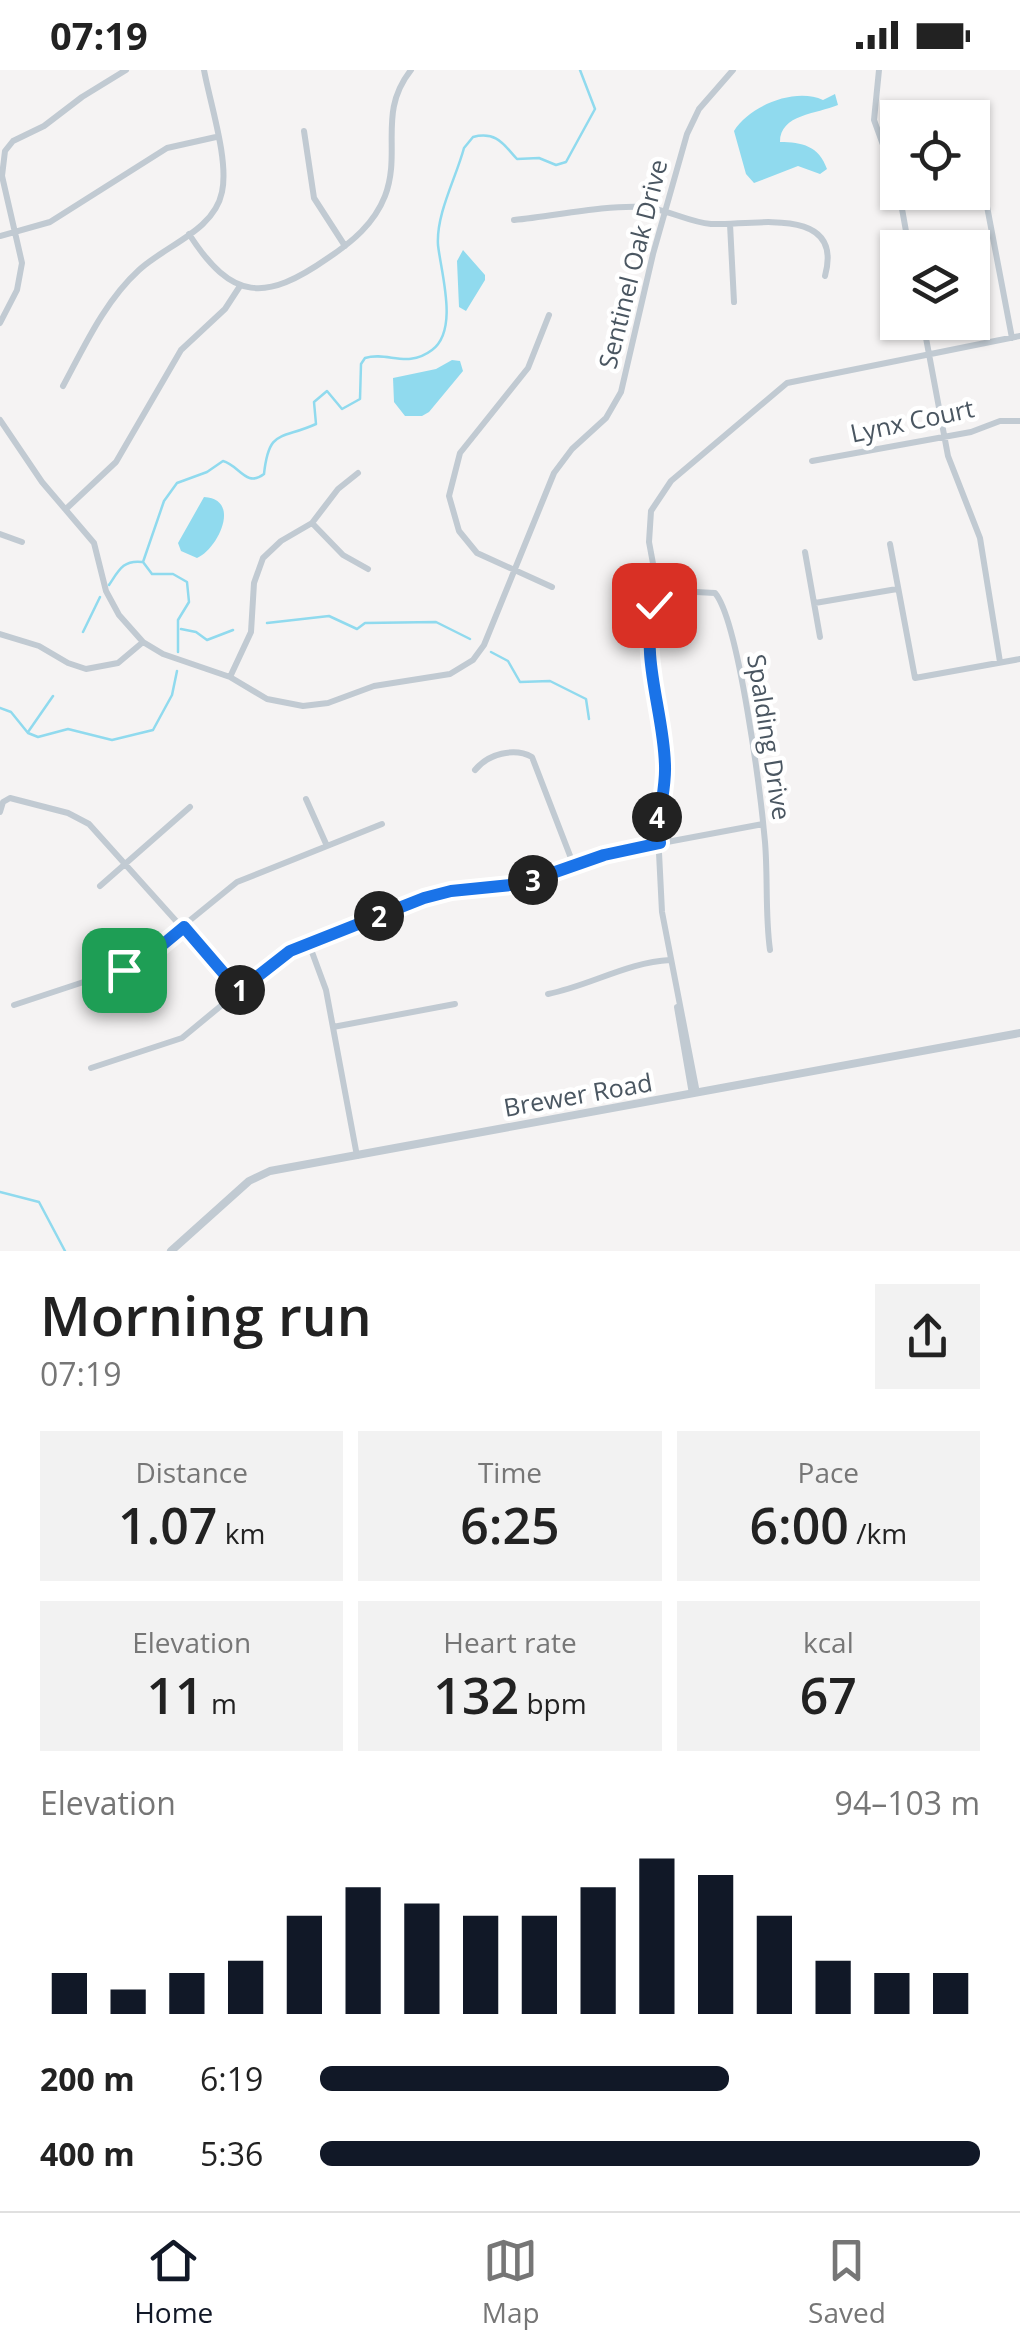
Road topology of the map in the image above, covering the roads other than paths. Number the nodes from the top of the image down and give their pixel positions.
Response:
1 (126, 70) edge
2 (204, 70) edge
3 (411, 70) edge
4 (733, 70) edge
5 (879, 70) edge
6 (304, 130) dead end
7 (216, 136) junction
8 (880, 137) edge
9 (989, 210) edge
10 (664, 212) junction
11 (514, 220) dead end
12 (730, 224) junction
13 (18, 233) junction
14 (189, 234) junction
15 (0, 236) edge
16 (345, 246) junction
17 (824, 276) dead end
18 (240, 286) junction
19 (734, 302) dead end
20 (549, 315) dead end
21 (0, 323) edge
22 (1016, 337) edge
23 (926, 340) edge
24 (929, 353) junction
25 (63, 386) dead end
26 (0, 420) edge
27 (1020, 421) edge
28 (944, 437) junction
29 (812, 461) dead end
30 (358, 472) dead end
31 (66, 510) junction
32 (312, 523) junction
33 (0, 534) edge
34 (22, 542) dead end
35 (890, 544) dead end
36 (805, 552) dead end
37 (368, 570) dead end
38 (514, 572) junction
39 (552, 587) dead end
40 (897, 589) junction
41 (657, 590) junction
42 (815, 603) junction
43 (0, 634) edge
44 (820, 637) dead end
45 (143, 642) junction
46 (1020, 659) edge
47 (1000, 662) junction
48 (230, 677) junction
49 (474, 770) dead end
50 (306, 798) dead end
51 (190, 806) dead end
52 (0, 812) edge
53 (382, 824) dead end
54 (763, 824) junction
55 (660, 843) junction
56 (327, 846) junction
57 (128, 864) junction
58 (574, 866) junction
59 (100, 886) dead end
60 (184, 927) junction
61 (309, 944) junction
62 (770, 950) dead end
63 (670, 960) junction
64 (239, 991) junction
65 (548, 994) dead end
66 (456, 1004) dead end
67 (14, 1005) dead end
68 (334, 1027) junction
69 (1020, 1033) edge
70 (91, 1068) dead end
71 (695, 1094) junction
72 (357, 1156) junction
73 (171, 1251) edge

1 - 13 street
2 - 7 street
3 - 16 street
4 - 10 street, Sentinel Oak Drive
5 - 8 street
6 - 16 street
7 - 13 street
7 - 14 street
9 - 22 street
10 - 11 street
10 - 12 street
10 - 38 street, Sentinel Oak Drive
12 - 17 street
12 - 19 street
13 - 15 street
13 - 21 street
14 - 18 street
14 - 25 street
16 - 18 street
18 - 31 street
20 - 38 street
22 - 24 street
23 - 24 street
24 - 28 street
24 - 41 street
26 - 31 street, Sentinel Oak Drive
27 - 28 street, Lynx Court
28 - 29 street, Lynx Court
28 - 47 street
30 - 32 street
31 - 45 street, Sentinel Oak Drive
32 - 37 street
32 - 48 street
33 - 34 street
35 - 40 street
36 - 42 street
38 - 39 street
38 - 48 street, Sentinel Oak Drive
40 - 42 street
40 - 47 street
41 - 54 street, Spalding Drive
41 - 55 street
42 - 44 street
43 - 45 street
45 - 48 street, Sentinel Oak Drive
46 - 47 street
49 - 58 street
50 - 56 street
51 - 57 street
52 - 57 street
53 - 56 street
54 - 55 street
54 - 62 street, Spalding Drive
55 - 58 street
55 - 63 street
56 - 60 street
57 - 59 street
57 - 60 street
58 - 61 street
60 - 64 street
60 - 67 street
61 - 64 street
61 - 68 street
63 - 65 street
63 - 71 street
64 - 70 street
66 - 68 street
68 - 72 street
69 - 71 street, Brewer Road
71 - 72 street, Brewer Road
72 - 73 street, Brewer Road

